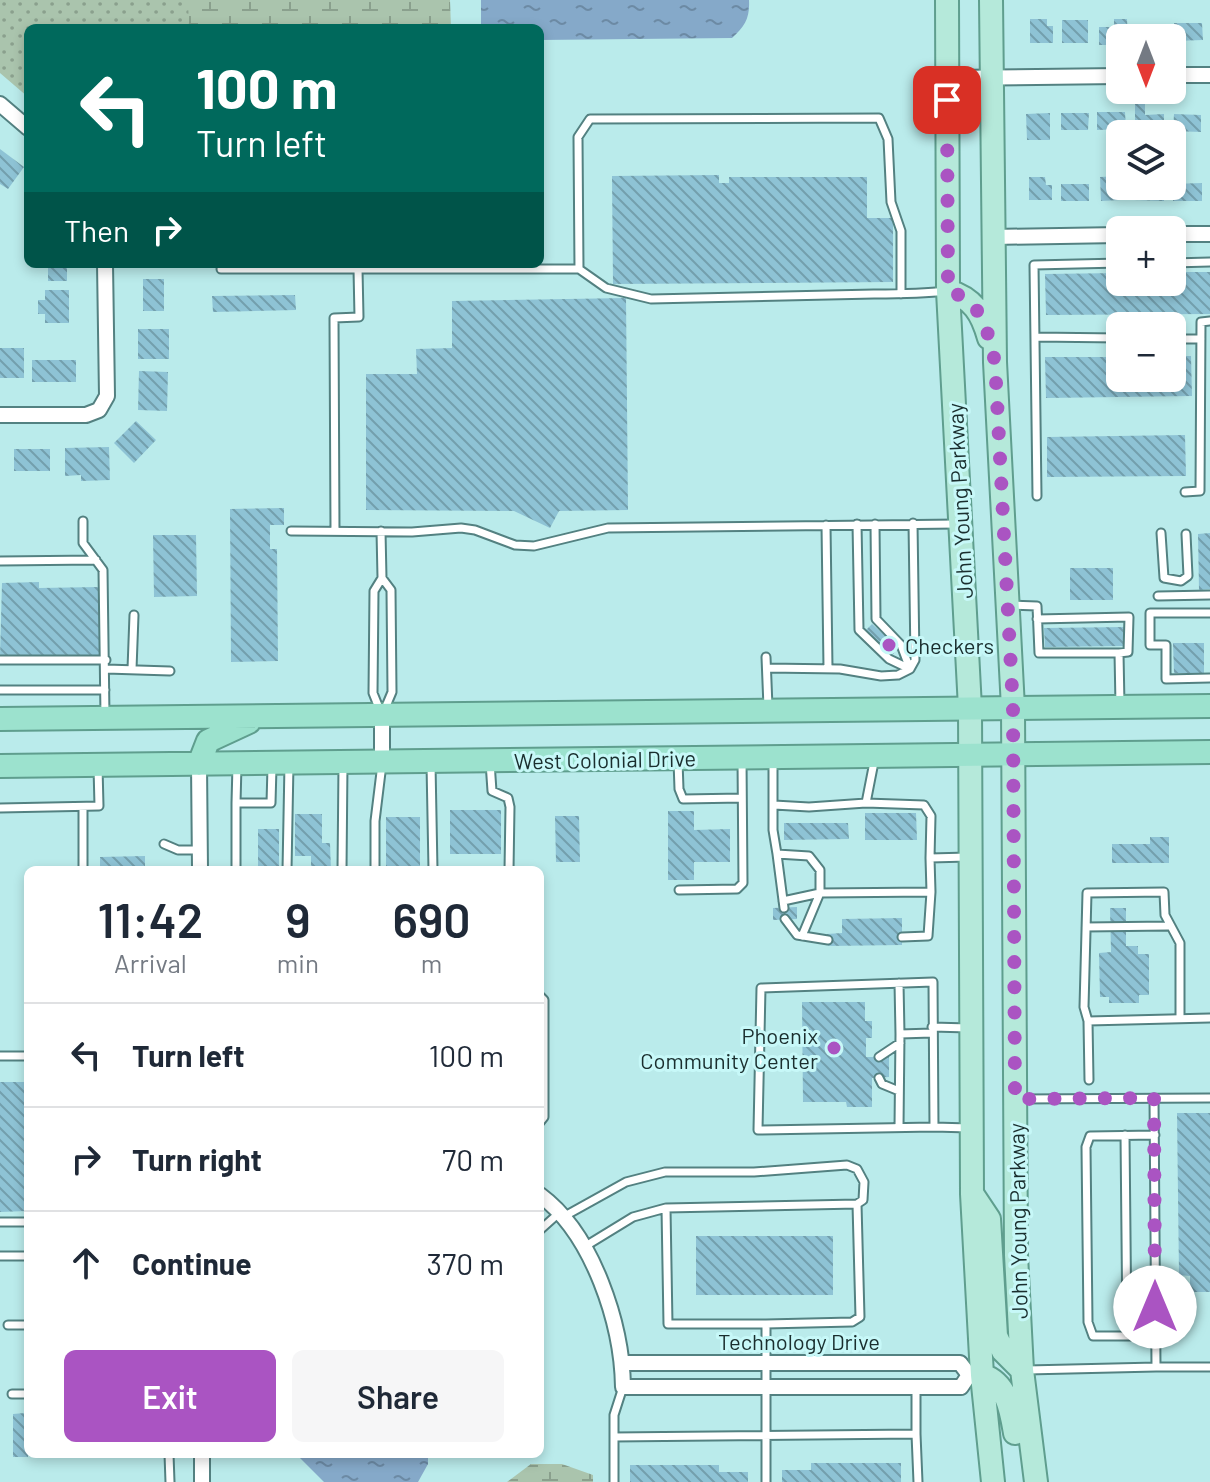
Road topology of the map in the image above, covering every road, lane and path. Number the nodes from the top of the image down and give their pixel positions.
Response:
1 (947, 0) edge
2 (991, 0) edge
3 (1186, 75) edge
4 (1210, 75) edge
5 (1106, 76) edge
6 (947, 78) junction
7 (991, 78) junction
8 (0, 104) edge
9 (24, 125) edge
10 (1186, 234) edge
11 (1210, 234) edge
12 (1106, 235) edge
13 (993, 237) junction
14 (1210, 262) edge
15 (1106, 263) edge
16 (1186, 263) edge
17 (105, 268) edge
18 (221, 269) dead end
19 (358, 269) junction
20 (579, 269) junction
21 (948, 291) junction
22 (901, 294) junction
23 (1210, 321) edge
24 (1035, 337) junction
25 (1106, 338) edge
26 (1186, 339) edge
27 (1201, 339) junction
28 (995, 362) junction
29 (0, 415) edge
30 (1185, 492) dead end
31 (1037, 496) dead end
32 (83, 521) dead end
33 (913, 523) junction
34 (857, 524) junction
35 (875, 524) junction
36 (960, 524) junction
37 (826, 525) junction
38 (291, 531) dead end
39 (335, 531) junction
40 (381, 531) junction
41 (1161, 533) dead end
42 (1186, 534) dead end
43 (96, 560) junction
44 (0, 561) edge
45 (382, 578) junction
46 (1210, 595) edge
47 (1158, 596) dead end
48 (1009, 605) junction
49 (1210, 613) edge
50 (134, 615) dead end
51 (1037, 619) junction
52 (1119, 653) junction
53 (766, 657) dead end
54 (0, 660) edge
55 (106, 664) junction
56 (767, 668) junction
57 (828, 668) junction
58 (132, 669) junction
59 (910, 669) junction
60 (170, 671) dead end
61 (1210, 678) edge
62 (0, 690) edge
63 (105, 690) junction
64 (1210, 706) edge
65 (1120, 707) junction
66 (970, 708) junction
67 (1013, 708) junction
68 (768, 710) junction
69 (382, 715) junction
70 (265, 716) junction
71 (105, 718) junction
72 (0, 719) edge
73 (1210, 752) edge
74 (970, 755) junction
75 (1013, 755) junction
76 (875, 756) junction
77 (742, 757) junction
78 (773, 757) junction
79 (678, 758) junction
80 (490, 760) junction
81 (431, 761) junction
82 (343, 762) junction
83 (382, 762) junction
84 (237, 763) junction
85 (280, 763) junction
86 (199, 764) junction
87 (98, 765) junction
88 (0, 766) edge
89 (742, 798) junction
90 (236, 803) junction
91 (866, 803) junction
92 (774, 805) junction
93 (83, 807) junction
94 (0, 808) edge
95 (164, 844) dead end
96 (200, 850) junction
97 (777, 854) junction
98 (971, 857) junction
99 (930, 858) junction
100 (83, 866) edge
101 (200, 866) edge
102 (236, 866) edge
103 (287, 866) edge
104 (342, 866) edge
105 (375, 866) edge
106 (433, 866) edge
107 (509, 866) edge
108 (679, 890) dead end
109 (931, 892) junction
110 (820, 893) junction
111 (785, 919) dead end
112 (1168, 926) junction
113 (1086, 927) junction
114 (802, 936) junction
115 (902, 937) dead end
116 (828, 940) dead end
117 (899, 983) junction
118 (1180, 1018) junction
119 (1210, 1018) edge
120 (1088, 1021) junction
121 (971, 1028) junction
122 (932, 1030) junction
123 (900, 1038) junction
124 (0, 1056) edge
125 (24, 1056) edge
126 (879, 1057) dead end
127 (879, 1078) dead end
128 (1089, 1080) dead end
129 (899, 1091) junction
130 (1154, 1098) junction
131 (1210, 1098) edge
132 (1015, 1099) junction
133 (899, 1127) junction
134 (934, 1127) junction
135 (971, 1128) junction
136 (1125, 1135) junction
137 (1155, 1135) junction
138 (972, 1194) junction
139 (544, 1199) edge
140 (857, 1204) junction
141 (666, 1208) junction
142 (561, 1215) junction
143 (0, 1222) edge
144 (24, 1222) edge
145 (544, 1227) edge
146 (584, 1247) junction
147 (2, 1256) edge
148 (24, 1256) edge
149 (766, 1324) junction
150 (8, 1325) dead end
151 (24, 1325) edge
152 (1127, 1336) junction
153 (1155, 1336) junction
154 (622, 1363) junction
155 (767, 1363) junction
156 (1156, 1367) junction
157 (1210, 1367) edge
158 (1022, 1370) junction
159 (975, 1375) junction
160 (623, 1387) junction
161 (916, 1387) junction
162 (768, 1388) junction
163 (12, 1394) dead end
164 (24, 1394) edge
165 (916, 1434) junction
166 (767, 1435) junction
167 (614, 1437) junction
168 (169, 1458) edge
169 (202, 1458) edge
170 (170, 1482) edge
171 (202, 1482) edge
172 (614, 1482) edge
173 (766, 1482) edge
174 (918, 1482) edge
175 (993, 1482) edge
176 (1023, 1482) edge
177 (1036, 1482) edge

1 - 6 main road, John Young Parkway
2 - 7 main road, John Young Parkway
3 - 4 street
5 - 7 street
6 - 7 street
6 - 21 main road, John Young Parkway
7 - 13 main road, John Young Parkway
8 - 9 street
10 - 11 street
12 - 13 street
13 - 28 main road, John Young Parkway
14 - 16 lane
15 - 24 lane
17 - 29 street
18 - 19 lane
19 - 20 lane
19 - 39 lane
20 - 22 lane
20 - 22 lane
21 - 22 lane
21 - 28 main road
21 - 36 main road, John Young Parkway
23 - 27 lane
24 - 25 lane
24 - 31 lane
26 - 27 lane
27 - 30 lane
28 - 48 main road, John Young Parkway
32 - 43 lane
33 - 35 lane
33 - 36 lane
33 - 59 lane
34 - 35 lane
34 - 37 lane
34 - 59 lane
35 - 59 lane
36 - 66 main road, John Young Parkway
37 - 40 lane
37 - 57 lane
38 - 39 lane
39 - 40 lane
40 - 45 lane
41 - 42 lane
43 - 44 lane
43 - 55 lane
45 - 69 lane
45 - 69 lane
46 - 47 lane
48 - 51 lane
48 - 67 main road, John Young Parkway
49 - 61 lane
50 - 58 lane
51 - 52 lane
51 - 52 lane
52 - 65 lane
53 - 56 lane
54 - 55 lane
55 - 58 lane
55 - 63 lane
56 - 57 lane
56 - 68 lane
57 - 59 lane
58 - 60 lane
62 - 63 lane
63 - 71 lane
64 - 65 highway, West Colonial Drive
65 - 67 highway, West Colonial Drive
66 - 67 highway, West Colonial Drive
66 - 68 highway, West Colonial Drive
66 - 74 main road, John Young Parkway
67 - 75 main road, John Young Parkway
68 - 69 highway, West Colonial Drive
69 - 70 highway, West Colonial Drive
69 - 83 street
70 - 71 highway, West Colonial Drive
70 - 86 highway
71 - 72 highway, West Colonial Drive
73 - 75 highway, West Colonial Drive
74 - 75 highway, West Colonial Drive
74 - 76 highway, West Colonial Drive
74 - 98 main road, John Young Parkway
75 - 132 main road, John Young Parkway
76 - 78 highway, West Colonial Drive
76 - 91 lane
77 - 78 highway, West Colonial Drive
77 - 79 highway, West Colonial Drive
77 - 89 lane
78 - 92 lane
79 - 80 highway, West Colonial Drive
79 - 89 lane
80 - 81 highway, West Colonial Drive
80 - 107 lane
81 - 83 highway, West Colonial Drive
81 - 106 lane
82 - 83 highway, West Colonial Drive
82 - 85 highway, West Colonial Drive
82 - 104 lane
83 - 105 lane
84 - 85 highway, West Colonial Drive
84 - 86 highway, West Colonial Drive
84 - 90 lane
85 - 90 lane
85 - 103 lane
86 - 87 highway, West Colonial Drive
86 - 96 street
87 - 88 highway, West Colonial Drive
87 - 93 lane
89 - 108 lane
90 - 102 lane
91 - 92 lane
91 - 99 lane
92 - 97 lane
93 - 94 lane
93 - 100 lane
95 - 96 lane
96 - 101 street
97 - 110 lane
97 - 110 lane
98 - 99 lane
98 - 121 main road, John Young Parkway
99 - 109 lane
109 - 110 lane
109 - 115 lane
110 - 114 lane
111 - 114 lane
112 - 113 lane
112 - 113 lane
112 - 118 lane
113 - 120 lane
114 - 116 lane
117 - 122 lane
117 - 123 lane
117 - 133 lane
118 - 119 lane
118 - 120 lane
120 - 128 lane
121 - 122 lane
121 - 135 main road, John Young Parkway
122 - 123 lane
122 - 134 lane
123 - 126 lane
123 - 129 lane
124 - 125 lane
127 - 129 lane
129 - 133 lane
130 - 131 lane
130 - 132 lane
130 - 137 lane
132 - 158 main road, John Young Parkway
133 - 134 lane
134 - 135 lane
135 - 138 main road, John Young Parkway
136 - 137 lane
136 - 152 lane
136 - 152 lane
137 - 153 lane
138 - 158 main road
138 - 159 main road, John Young Parkway
139 - 142 street
140 - 141 lane
140 - 142 lane
140 - 149 lane
141 - 146 lane
141 - 149 lane
142 - 145 lane
142 - 146 street
143 - 144 lane
146 - 154 street
147 - 148 lane
149 - 155 lane
150 - 151 lane
152 - 153 lane
153 - 156 lane
154 - 155 street, Technology Drive
154 - 160 street
155 - 159 street, Technology Drive
155 - 162 lane
156 - 157 lane
156 - 158 lane
158 - 177 main road, John Young Parkway
159 - 161 street
159 - 175 main road, John Young Parkway
159 - 176 main road
160 - 162 street
160 - 167 lane
161 - 162 street
161 - 165 lane
162 - 166 lane
163 - 164 lane
165 - 166 lane
165 - 174 lane
166 - 167 lane
166 - 173 lane
167 - 172 lane
168 - 170 lane
169 - 171 street

